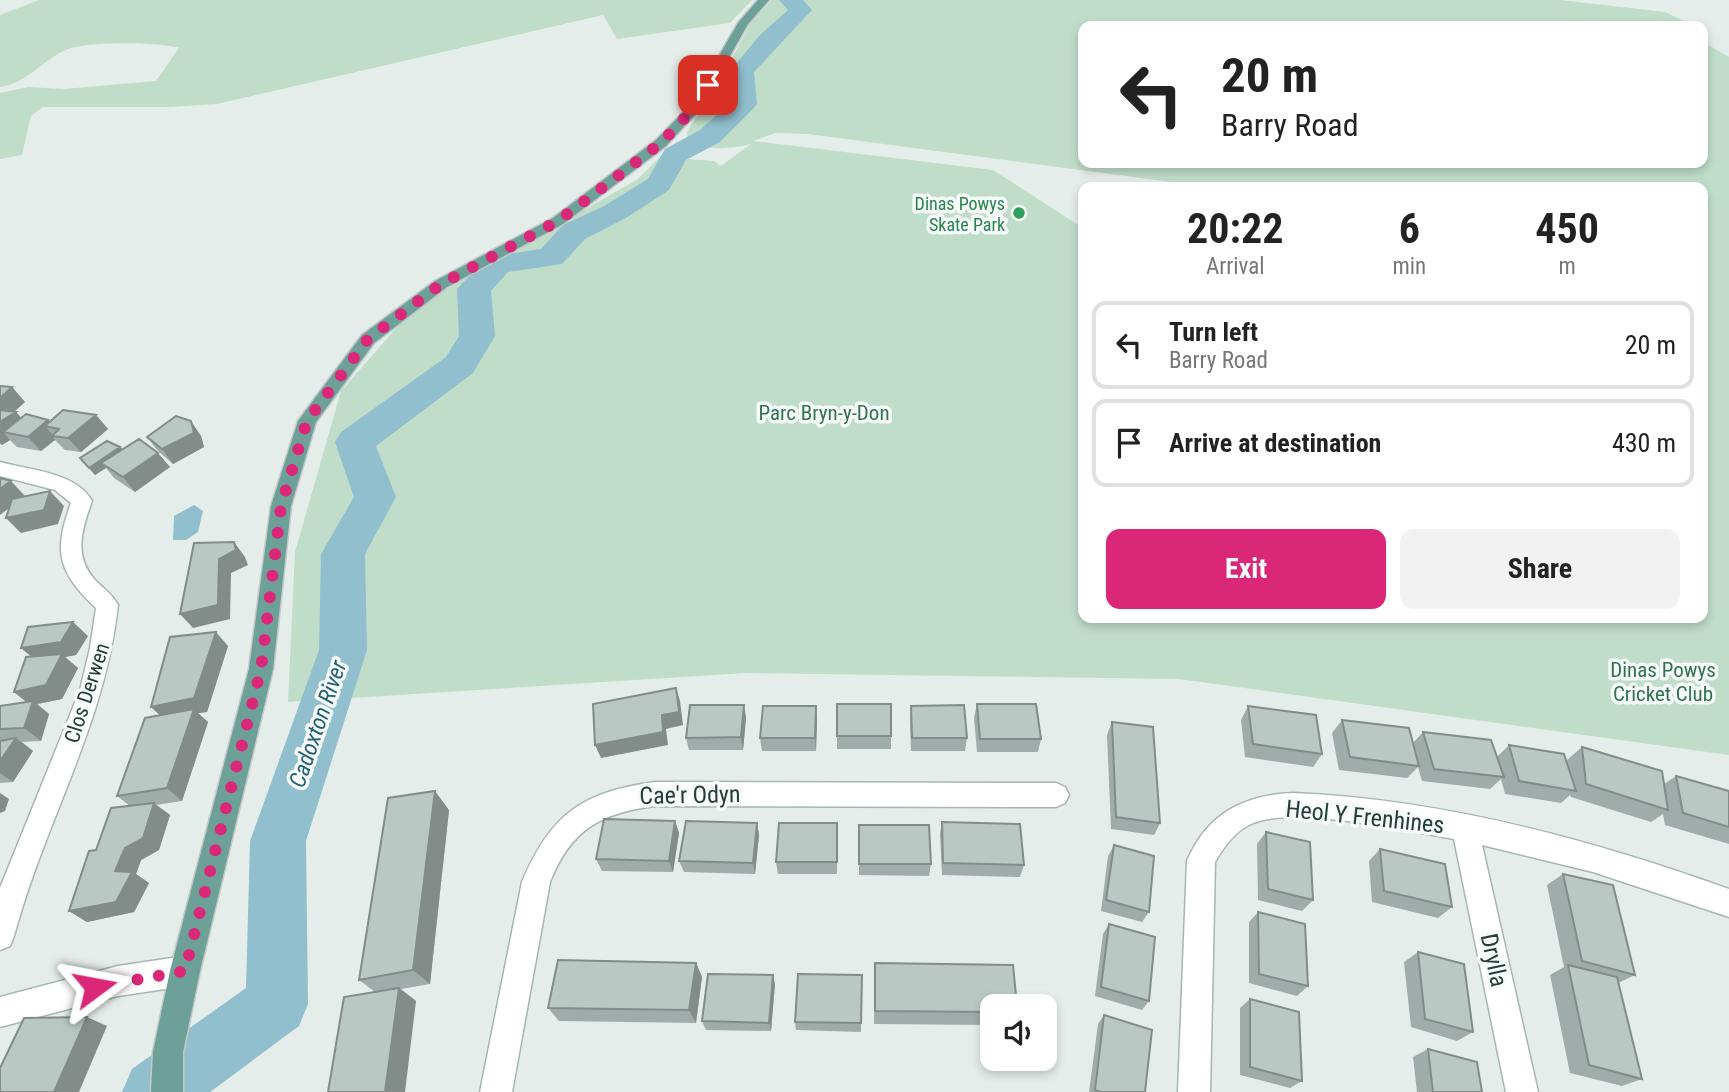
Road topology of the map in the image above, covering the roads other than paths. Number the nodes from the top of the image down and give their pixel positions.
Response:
1 (764, 0) edge
2 (0, 469) edge
3 (1056, 795) dead end
4 (1465, 828) junction
5 (1729, 903) edge
6 (0, 936) edge
7 (185, 971) junction
8 (0, 1012) edge
9 (167, 1092) edge
10 (496, 1092) edge
11 (1194, 1092) edge
12 (1522, 1092) edge

1 - 7 main road
2 - 6 street, Clos Derwen
3 - 10 street, Cae'r Odyn
4 - 5 street, Heol Y Frenhines
4 - 11 street, Heol Y Frenhines
4 - 12 street, Drylla
7 - 8 street
7 - 9 main road

